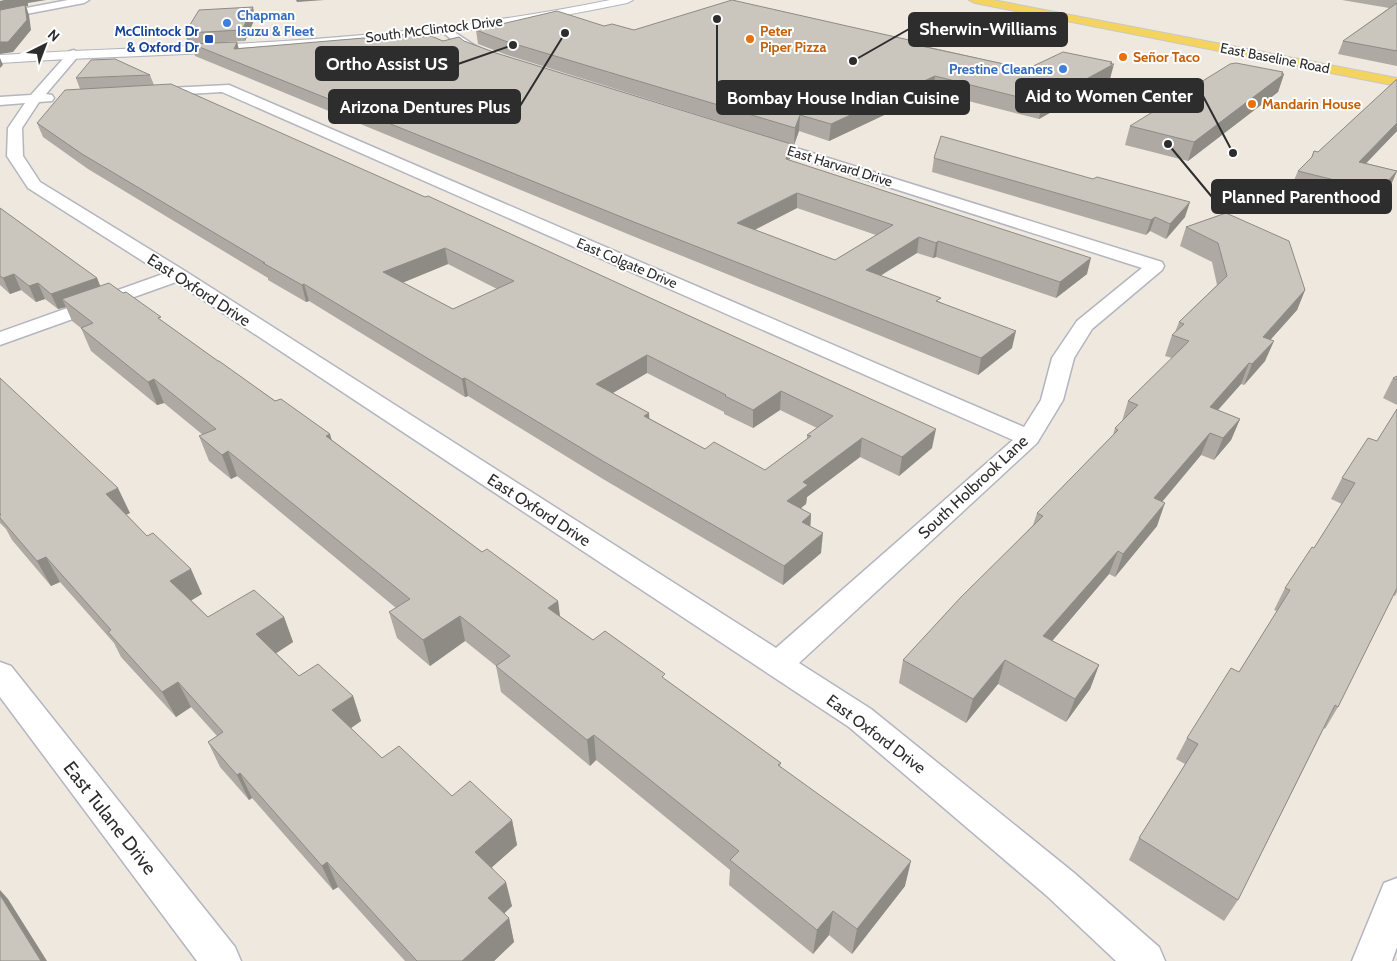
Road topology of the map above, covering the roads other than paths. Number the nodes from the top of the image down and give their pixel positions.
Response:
1 (84, 0) edge
2 (627, 0) edge
3 (975, 0) edge
4 (0, 16) edge
5 (445, 29) junction
6 (74, 54) junction
7 (0, 59) edge
8 (502, 60) edge
9 (1397, 82) edge
10 (135, 93) edge
11 (65, 97) edge
12 (35, 99) junction
13 (0, 101) edge
14 (747, 137) edge
15 (1155, 266) joint
16 (178, 275) junction
17 (0, 339) edge
18 (1030, 438) junction
19 (778, 664) junction
20 (0, 674) edge
21 (1397, 896) edge
22 (221, 961) edge
23 (1145, 961) edge
24 (1372, 961) edge

1 - 4 street
2 - 5 main road, South McClintock Drive
3 - 9 main road, East Baseline Road
5 - 6 main road, South McClintock Drive
5 - 8 street
6 - 7 main road, South McClintock Drive
6 - 12 street, East Oxford Drive
10 - 18 street, East Colgate Drive
11 - 12 street
12 - 13 street
12 - 16 street, East Oxford Drive
14 - 15 street, East Harvard Drive
15 - 18 street, South Holbrook Lane
16 - 17 street
16 - 19 street, East Oxford Drive
18 - 19 street, South Holbrook Lane
19 - 23 street, East Oxford Drive
20 - 22 street, East Tulane Drive
21 - 24 street

